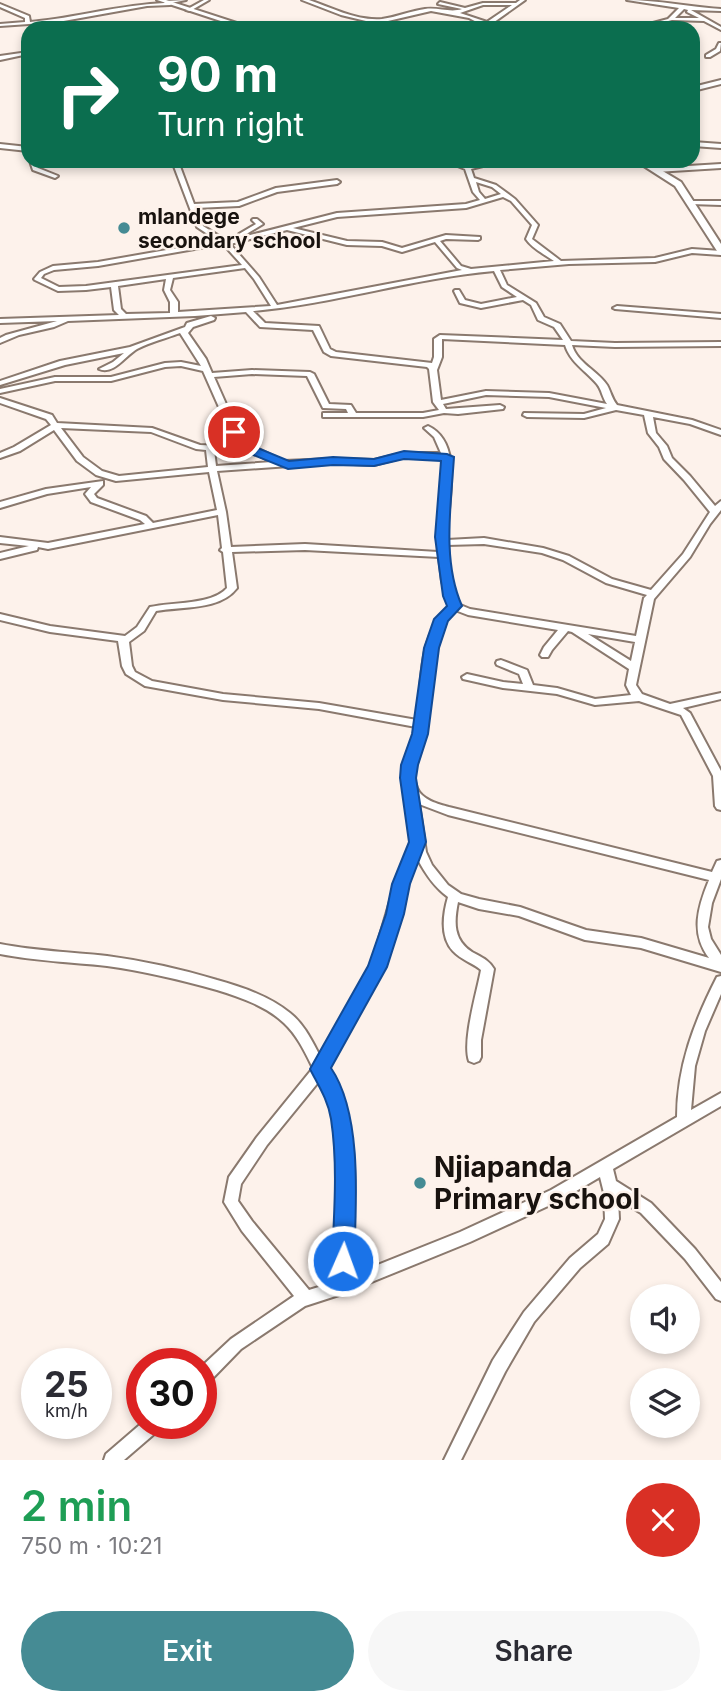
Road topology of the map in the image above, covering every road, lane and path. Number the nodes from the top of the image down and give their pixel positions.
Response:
1 (184, 0) edge
2 (191, 0) edge
3 (304, 0) edge
4 (447, 0) edge
5 (523, 0) edge
6 (629, 0) edge
7 (206, 1) edge
8 (2, 2) edge
9 (165, 2) edge
10 (440, 3) junction
11 (516, 4) junction
12 (463, 8) junction
13 (683, 8) junction
14 (188, 10) junction
15 (425, 10) junction
16 (721, 10) edge
17 (452, 13) junction
18 (693, 13) junction
19 (702, 15) junction
20 (672, 17) junction
21 (28, 21) edge
22 (58, 21) edge
23 (224, 21) edge
24 (475, 21) edge
25 (496, 21) edge
26 (659, 21) edge
27 (0, 25) edge
28 (21, 26) edge
29 (721, 29) edge
30 (721, 44) edge
31 (21, 54) edge
32 (708, 56) dead end
33 (0, 58) edge
34 (720, 83) edge
35 (700, 87) edge
36 (700, 144) edge
37 (0, 146) edge
38 (721, 146) edge
39 (21, 148) edge
40 (721, 166) edge
41 (700, 167) edge
42 (35, 168) edge
43 (178, 168) edge
44 (468, 168) edge
45 (652, 168) edge
46 (688, 168) edge
47 (656, 170) junction
48 (55, 176) dead end
49 (471, 179) junction
50 (337, 182) dead end
51 (507, 196) junction
52 (482, 199) junction
53 (692, 203) junction
54 (721, 203) edge
55 (192, 206) junction
56 (255, 220) dead end
57 (287, 229) junction
58 (252, 237) junction
59 (478, 238) dead end
60 (717, 240) edge
61 (437, 241) junction
62 (224, 242) junction
63 (260, 244) dead end
64 (721, 252) edge
65 (559, 263) junction
66 (246, 266) junction
67 (496, 268) junction
68 (470, 271) junction
69 (453, 275) junction
70 (170, 277) junction
71 (460, 281) dead end
72 (114, 285) junction
73 (457, 291) dead end
74 (523, 298) junction
75 (275, 307) junction
76 (617, 308) dead end
77 (248, 310) junction
78 (233, 311) junction
79 (125, 315) junction
80 (174, 315) junction
81 (721, 316) edge
82 (70, 317) junction
83 (0, 321) edge
84 (197, 322) junction
85 (184, 329) junction
86 (0, 341) edge
87 (567, 341) junction
88 (721, 344) edge
89 (133, 349) junction
90 (196, 351) junction
91 (181, 364) junction
92 (103, 369) dead end
93 (433, 370) junction
94 (207, 372) junction
95 (0, 383) edge
96 (0, 391) edge
97 (0, 400) edge
98 (438, 403) junction
99 (500, 407) dead end
100 (615, 408) junction
101 (444, 411) junction
102 (648, 414) junction
103 (326, 415) dead end
104 (354, 415) junction
105 (527, 415) dead end
106 (57, 425) junction
107 (428, 428) dead end
108 (721, 433) edge
109 (210, 448) junction
110 (251, 450) junction
111 (447, 455) junction
112 (0, 456) edge
113 (288, 465) junction
114 (213, 470) junction
115 (110, 478) junction
116 (99, 483) junction
117 (0, 505) edge
118 (718, 508) edge
119 (222, 512) junction
120 (149, 526) junction
121 (0, 540) edge
122 (443, 543) junction
123 (48, 546) junction
124 (225, 550) junction
125 (444, 555) junction
126 (0, 556) edge
127 (652, 593) junction
128 (454, 606) junction
129 (0, 617) edge
130 (568, 628) junction
131 (124, 640) junction
132 (641, 640) junction
133 (545, 655) dead end
134 (501, 663) dead end
135 (634, 667) junction
136 (467, 677) dead end
137 (529, 687) junction
138 (721, 696) edge
139 (638, 698) junction
140 (672, 707) junction
141 (422, 724) junction
142 (412, 794) junction
143 (721, 806) edge
144 (418, 842) junction
145 (721, 864) edge
146 (715, 877) junction
147 (454, 895) junction
148 (0, 949) edge
149 (721, 965) edge
150 (721, 981) edge
151 (474, 1057) dead end
152 (320, 1069) junction
153 (721, 1099) edge
154 (684, 1119) junction
155 (605, 1166) junction
156 (609, 1185) junction
157 (342, 1287) junction
158 (721, 1294) edge
159 (306, 1298) junction
160 (217, 1362) edge
161 (136, 1439) edge
162 (112, 1460) edge
163 (452, 1460) edge

1 - 9 street
2 - 7 street
3 - 15 street
4 - 10 street
5 - 11 street
6 - 13 street
7 - 14 street
8 - 21 street
9 - 14 main road
9 - 22 street
10 - 12 street
10 - 15 street
11 - 12 street
11 - 25 street
12 - 17 street
13 - 18 street
13 - 19 street
13 - 20 street
14 - 23 main road
15 - 17 street
16 - 19 street
17 - 24 street
18 - 19 street
18 - 20 street
19 - 20 street
19 - 29 street
20 - 26 street
27 - 28 street
30 - 32 street
31 - 33 street
34 - 35 street
36 - 38 street
37 - 39 street
40 - 41 street
42 - 48 street
43 - 55 street
44 - 49 street
45 - 47 main road
46 - 47 street
47 - 53 main road
49 - 51 street
49 - 52 street
50 - 55 street
51 - 52 street
51 - 65 street
52 - 57 street
53 - 54 street
53 - 60 main road
55 - 62 street
56 - 62 street
57 - 58 street
57 - 61 street
58 - 62 street
58 - 63 street
59 - 61 street
60 - 64 main road
61 - 68 street
62 - 66 street
62 - 72 street
64 - 65 street
65 - 67 street
66 - 70 street
66 - 75 street
67 - 68 street
67 - 74 street
68 - 69 street
69 - 71 street
69 - 75 street
70 - 72 street
70 - 80 street
72 - 79 street
73 - 74 street
74 - 87 street
75 - 77 street
76 - 81 street
77 - 78 street
77 - 93 street
78 - 80 street
78 - 84 street
79 - 80 street
79 - 82 street
79 - 84 street
82 - 83 street
82 - 86 street
84 - 85 street
85 - 89 street
85 - 90 street
87 - 88 street
87 - 93 street
87 - 100 street
89 - 92 street
89 - 95 street
90 - 91 street
90 - 94 street
91 - 94 street
91 - 96 street
93 - 98 street
94 - 104 street
94 - 110 street
97 - 106 street
98 - 100 street
98 - 101 street
99 - 101 street
100 - 102 street
100 - 105 street
101 - 104 street
102 - 108 street
102 - 118 street
103 - 104 street
106 - 109 street
106 - 112 street
106 - 115 street
107 - 111 street
109 - 110 street
109 - 114 street
110 - 113 street
111 - 113 street
111 - 122 street
113 - 114 street
114 - 115 street
114 - 119 street
115 - 116 street
116 - 117 street
116 - 120 street
118 - 127 street
119 - 120 street
119 - 124 street
120 - 123 street
121 - 123 street
122 - 125 street
122 - 127 street
123 - 126 street
124 - 125 street
124 - 131 street
125 - 128 street
127 - 132 street
128 - 130 street
128 - 141 street
129 - 131 street
130 - 132 street
130 - 133 street
130 - 135 street
131 - 141 street
132 - 135 street
134 - 137 street
135 - 139 street
136 - 137 street
137 - 139 street
138 - 140 street
139 - 140 street
140 - 143 street
141 - 142 street
142 - 144 street
142 - 146 street
144 - 147 street
144 - 152 street
145 - 146 street
146 - 149 street
147 - 149 street
147 - 151 street
148 - 152 street
150 - 154 street
152 - 157 street
152 - 159 street
153 - 154 street
154 - 155 street
155 - 156 street
155 - 157 street
156 - 158 street
156 - 163 street
157 - 159 street
159 - 160 street
161 - 162 street

